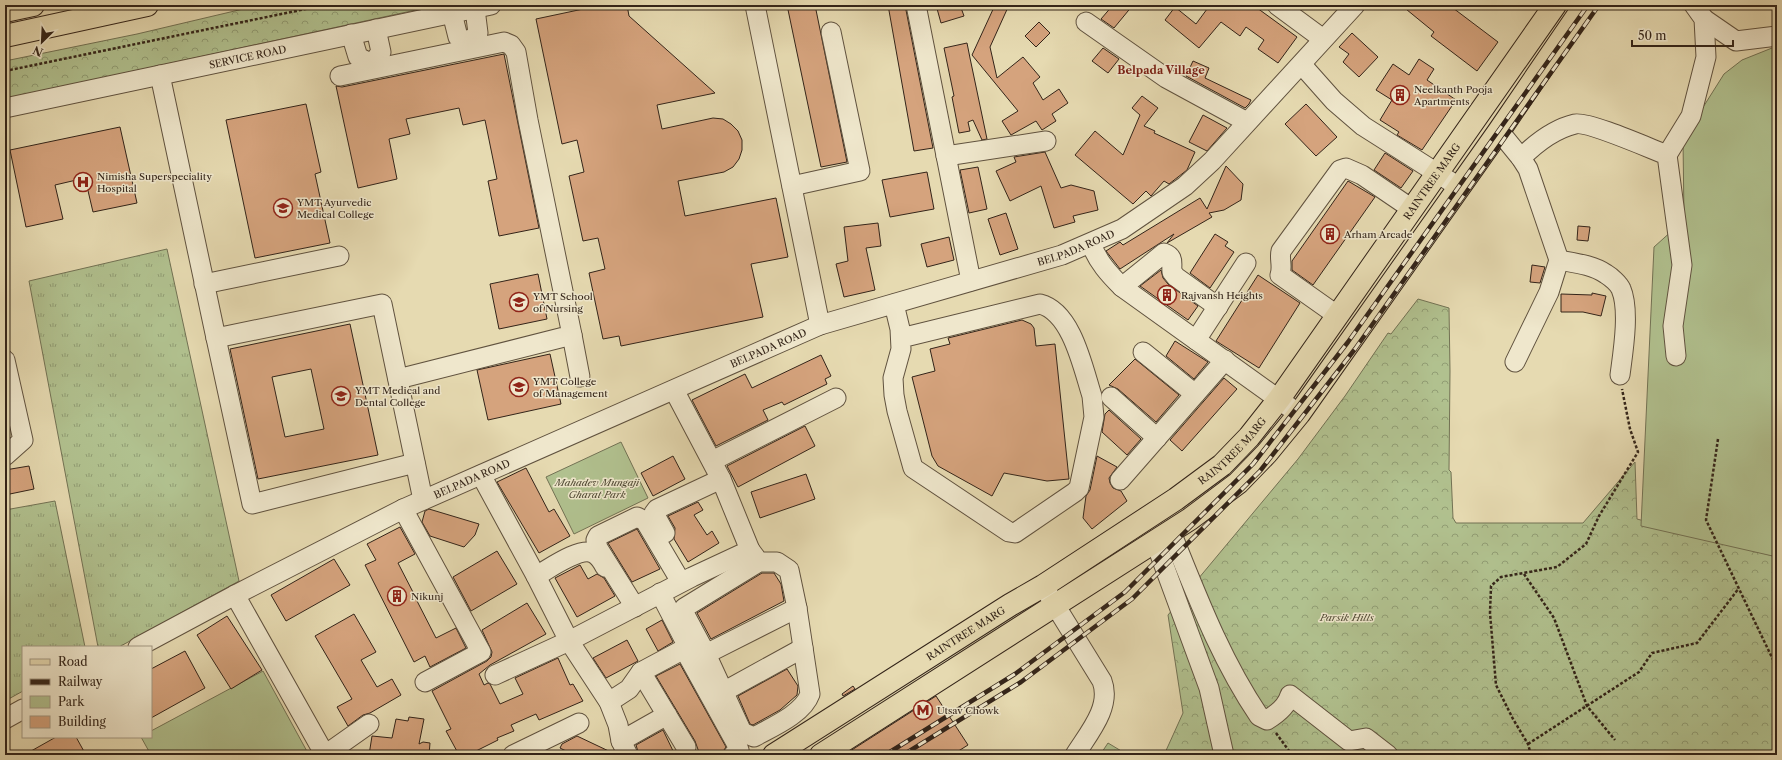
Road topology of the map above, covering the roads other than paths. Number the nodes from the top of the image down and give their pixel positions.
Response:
1 (33, 5) edge
2 (147, 5) edge
3 (755, 5) edge
4 (916, 5) edge
5 (1277, 5) edge
6 (1355, 5) edge
7 (1555, 5) edge
8 (1585, 5) edge
9 (483, 7) edge
10 (5, 11) edge
11 (1699, 12) edge
12 (452, 13) junction
13 (1086, 22) dead end
14 (376, 30) junction
15 (832, 32) dead end
16 (352, 34) junction
17 (5, 36) edge
18 (1777, 36) edge
19 (1323, 40) junction
20 (470, 46) junction
21 (1302, 65) junction
22 (373, 67) junction
23 (160, 75) junction
24 (340, 76) dead end
25 (5, 108) edge
26 (1247, 122) junction
27 (1499, 131) junction
28 (1046, 141) dead end
29 (1667, 155) junction
30 (946, 156) junction
31 (1521, 158) junction
32 (1438, 173) junction
33 (792, 186) junction
34 (1459, 187) junction
35 (1412, 209) junction
36 (1091, 244) junction
37 (338, 256) dead end
38 (1560, 260) junction
39 (1246, 263) dead end
40 (971, 281) junction
41 (204, 284) junction
42 (1122, 287) junction
43 (894, 304) junction
44 (1218, 307) junction
45 (1338, 316) junction
46 (820, 325) junction
47 (572, 335) junction
48 (216, 338) junction
49 (901, 338) junction
50 (1196, 340) junction
51 (1143, 352) dead end
52 (1676, 356) dead end
53 (5, 360) edge
54 (1225, 360) junction
55 (1515, 362) dead end
56 (1620, 375) road end
57 (580, 378) dead end
58 (398, 379) junction
59 (674, 390) junction
60 (1195, 394) junction
61 (1111, 397) dead end
62 (836, 398) dead end
63 (1279, 399) junction
64 (1299, 414) junction
65 (1157, 438) junction
66 (5, 456) edge
67 (415, 463) junction
68 (717, 471) junction
69 (480, 475) junction
70 (1120, 480) dead end
71 (701, 481) dead end
72 (423, 500) junction
73 (403, 509) junction
74 (1163, 536) junction
75 (755, 556) junction
76 (536, 576) junction
77 (677, 585) junction
78 (1043, 586) junction
79 (235, 594) junction
80 (686, 606) junction
81 (1056, 606) junction
82 (633, 608) junction
83 (797, 608) junction
84 (569, 641) junction
85 (140, 646) edge
86 (803, 648) junction
87 (684, 650) junction
88 (706, 654) junction
89 (641, 672) junction
90 (495, 675) dead end
91 (425, 682) dead end
92 (724, 692) junction
93 (609, 702) junction
94 (22, 710) edge
95 (667, 715) junction
96 (5, 719) edge
97 (579, 723) dead end
98 (368, 724) dead end
99 (686, 747) dead end
100 (625, 748) edge
101 (324, 755) edge
102 (513, 755) edge
103 (733, 755) edge
104 (774, 755) edge
105 (821, 755) edge
106 (1075, 755) edge
107 (1224, 755) edge
108 (1388, 755) edge

1 - 10 main road
2 - 17 main road
3 - 33 street
4 - 30 street
5 - 19 street
6 - 19 street, BELPADA ROAD
7 - 32 main road, RAINTREE MARG
8 - 27 main road
9 - 12 street, SERVICE ROAD
9 - 20 street
11 - 18 street
11 - 29 street
12 - 14 street, SERVICE ROAD
12 - 20 street
13 - 26 street
14 - 16 street, SERVICE ROAD
14 - 22 street
15 - 33 street
16 - 22 street
16 - 23 street, SERVICE ROAD
19 - 21 street, BELPADA ROAD
20 - 22 street
20 - 47 street
21 - 26 street, BELPADA ROAD
21 - 32 street
22 - 24 street
23 - 25 street, SERVICE ROAD
23 - 41 street
26 - 36 street, BELPADA ROAD
27 - 31 street
27 - 34 main road
28 - 30 street
29 - 31 street
29 - 52 street
30 - 40 street
31 - 38 street
32 - 34 street
32 - 35 main road, RAINTREE MARG
33 - 46 street
34 - 64 main road
35 - 45 main road, RAINTREE MARG
35 - 45 street
36 - 40 street, BELPADA ROAD
36 - 42 street
37 - 41 street
38 - 55 street
38 - 56 street
39 - 44 street
40 - 43 street, BELPADA ROAD
41 - 48 street
42 - 44 street
42 - 50 street
43 - 46 street, BELPADA ROAD
43 - 49 street
44 - 50 street
45 - 63 main road, RAINTREE MARG
46 - 59 street, BELPADA ROAD
47 - 57 street
47 - 58 street
48 - 58 street
48 - 67 street
49 - 49 street
50 - 54 street
51 - 60 street
53 - 66 street
54 - 60 street
54 - 63 street
58 - 67 street
59 - 68 street
59 - 69 street, BELPADA ROAD
60 - 65 street
61 - 65 street
62 - 68 street
63 - 64 street
63 - 78 main road, RAINTREE MARG
64 - 74 main road
65 - 70 street
67 - 72 street
68 - 71 street
68 - 75 street
68 - 77 street
69 - 72 street, BELPADA ROAD
69 - 76 street
72 - 73 street, BELPADA ROAD
73 - 79 street, BELPADA ROAD
73 - 91 street
74 - 81 main road
74 - 107 street
74 - 108 street
75 - 77 street
75 - 80 street
75 - 83 street
76 - 82 street
76 - 84 street
77 - 80 street
77 - 82 street
77 - 82 street
77 - 87 street
78 - 81 street
78 - 104 main road, RAINTREE MARG
79 - 85 street, BELPADA ROAD
79 - 101 street
80 - 88 street
81 - 105 main road
81 - 106 street
82 - 84 street
83 - 86 street
83 - 88 street
84 - 90 street
84 - 93 street
86 - 92 street
86 - 92 street
87 - 89 street
87 - 103 street
88 - 92 street
89 - 93 street
89 - 95 street
93 - 100 street
94 - 96 street
95 - 99 street
95 - 100 street
97 - 102 street
98 - 101 street

